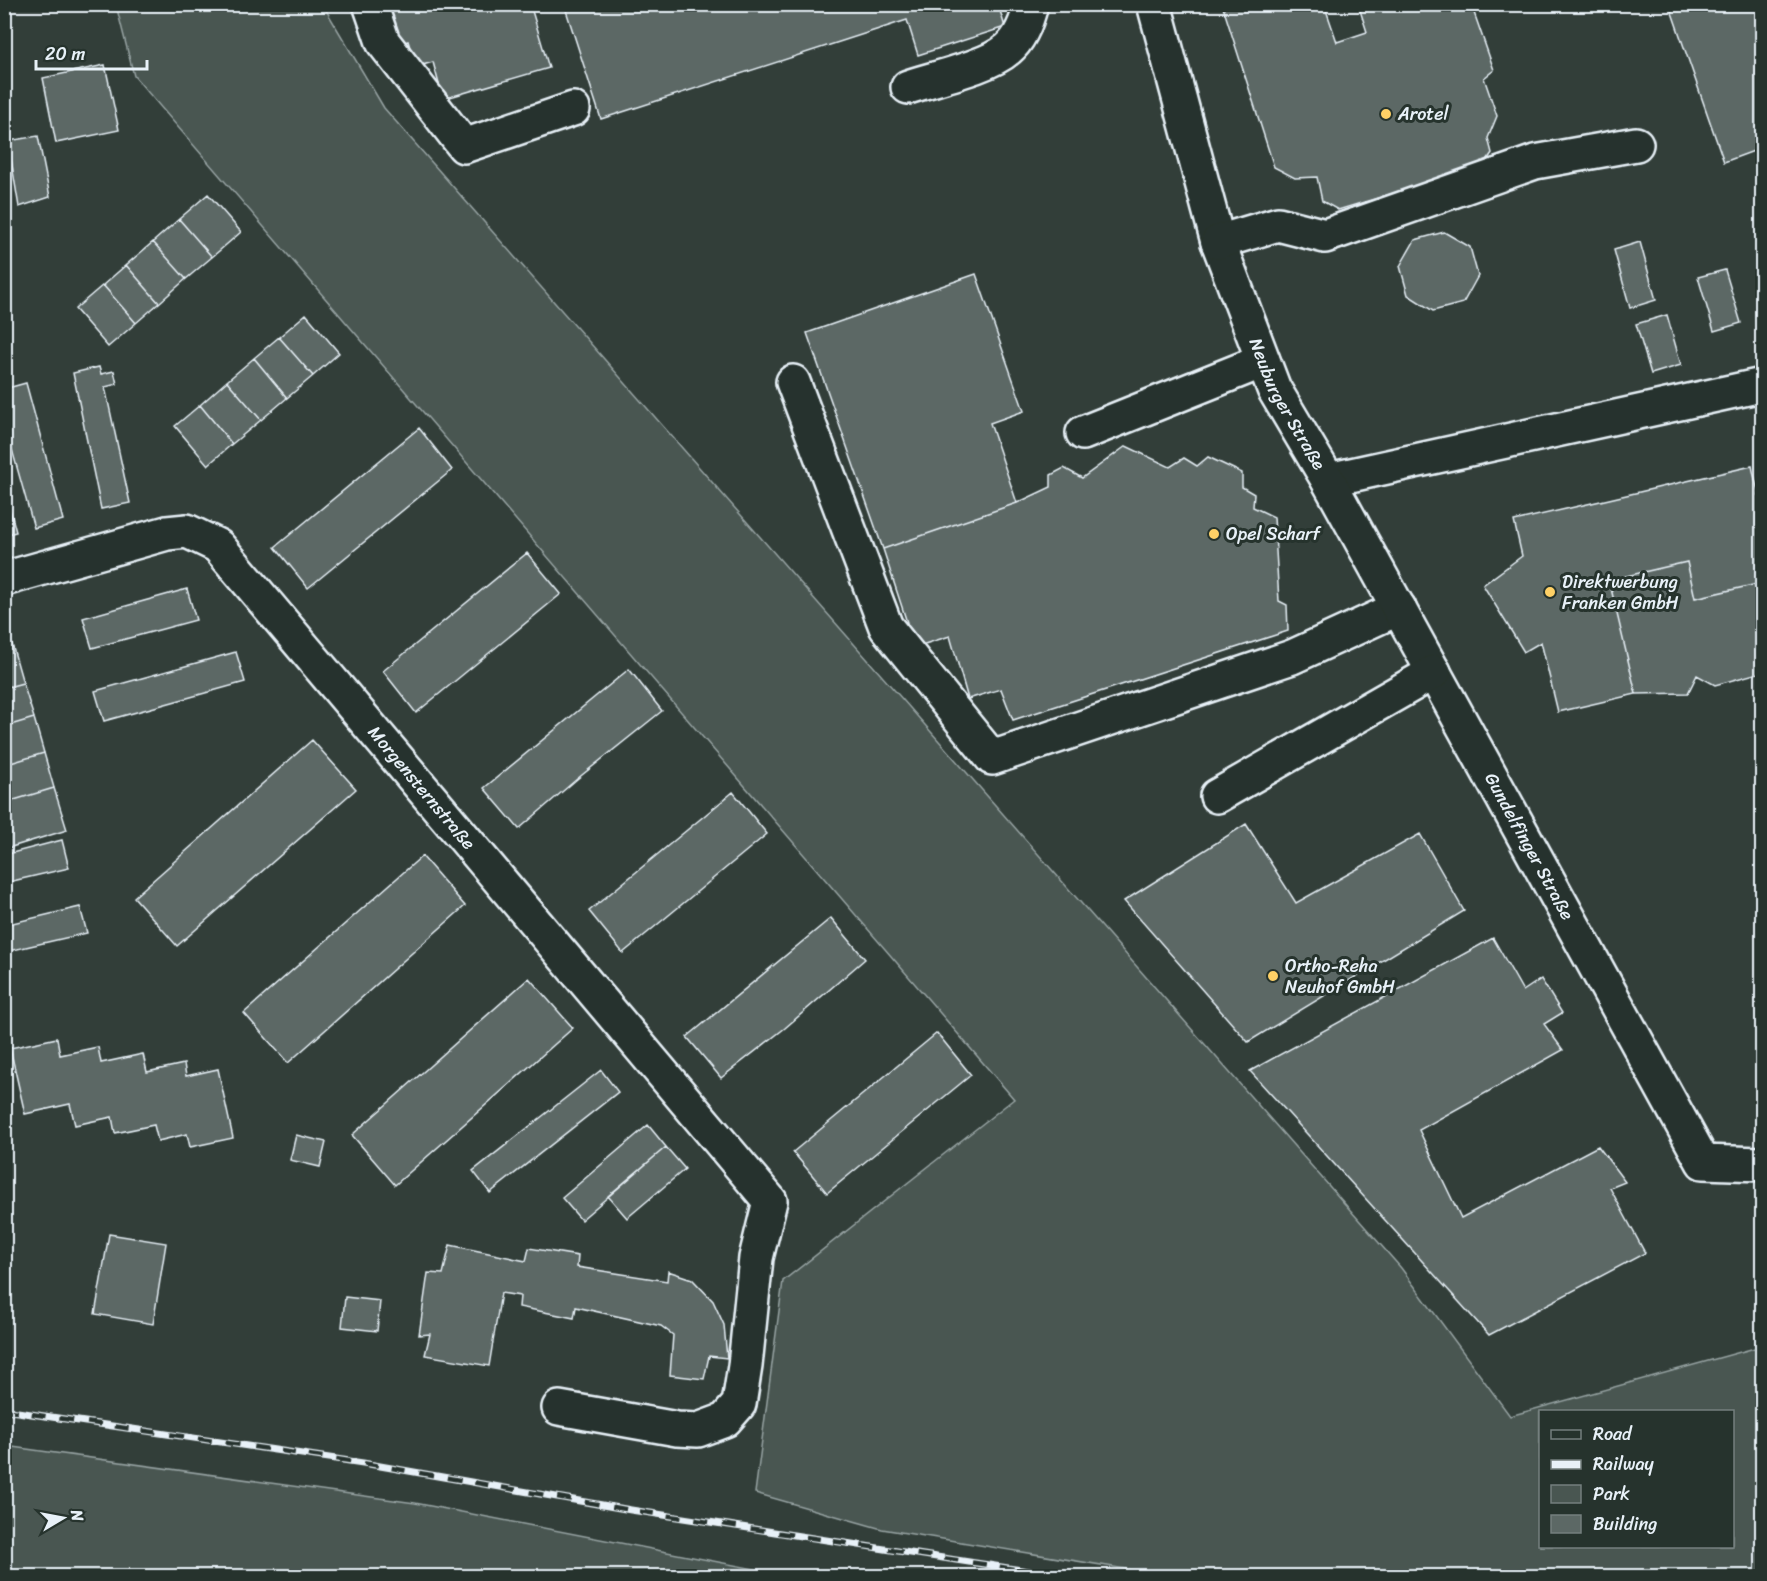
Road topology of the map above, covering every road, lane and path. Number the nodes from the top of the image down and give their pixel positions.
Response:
1 (370, 4) edge
2 (1031, 4) edge
3 (1154, 4) edge
4 (908, 87) dead end
5 (573, 110) dead end
6 (1636, 144) dead end
7 (1218, 242) junction
8 (1263, 361) junction
9 (793, 381) dead end
10 (1762, 385) edge
11 (1083, 433) dead end
12 (1328, 480) junction
13 (4, 579) edge
14 (1399, 608) junction
15 (1434, 672) junction
16 (1217, 796) dead end
17 (1762, 1164) edge
18 (559, 1408) dead end

1 - 5 street
2 - 4 street
3 - 7 street, Neuburger Straße
6 - 7 street
7 - 8 street, Neuburger Straße
8 - 11 street
8 - 12 street, Neuburger Straße
9 - 14 street
10 - 12 street, Neuburger Straße
12 - 14 street, Gundelfinger Straße
13 - 18 street, Morgensternstraße
14 - 15 street, Gundelfinger Straße
15 - 16 street
15 - 17 street, Gundelfinger Straße

